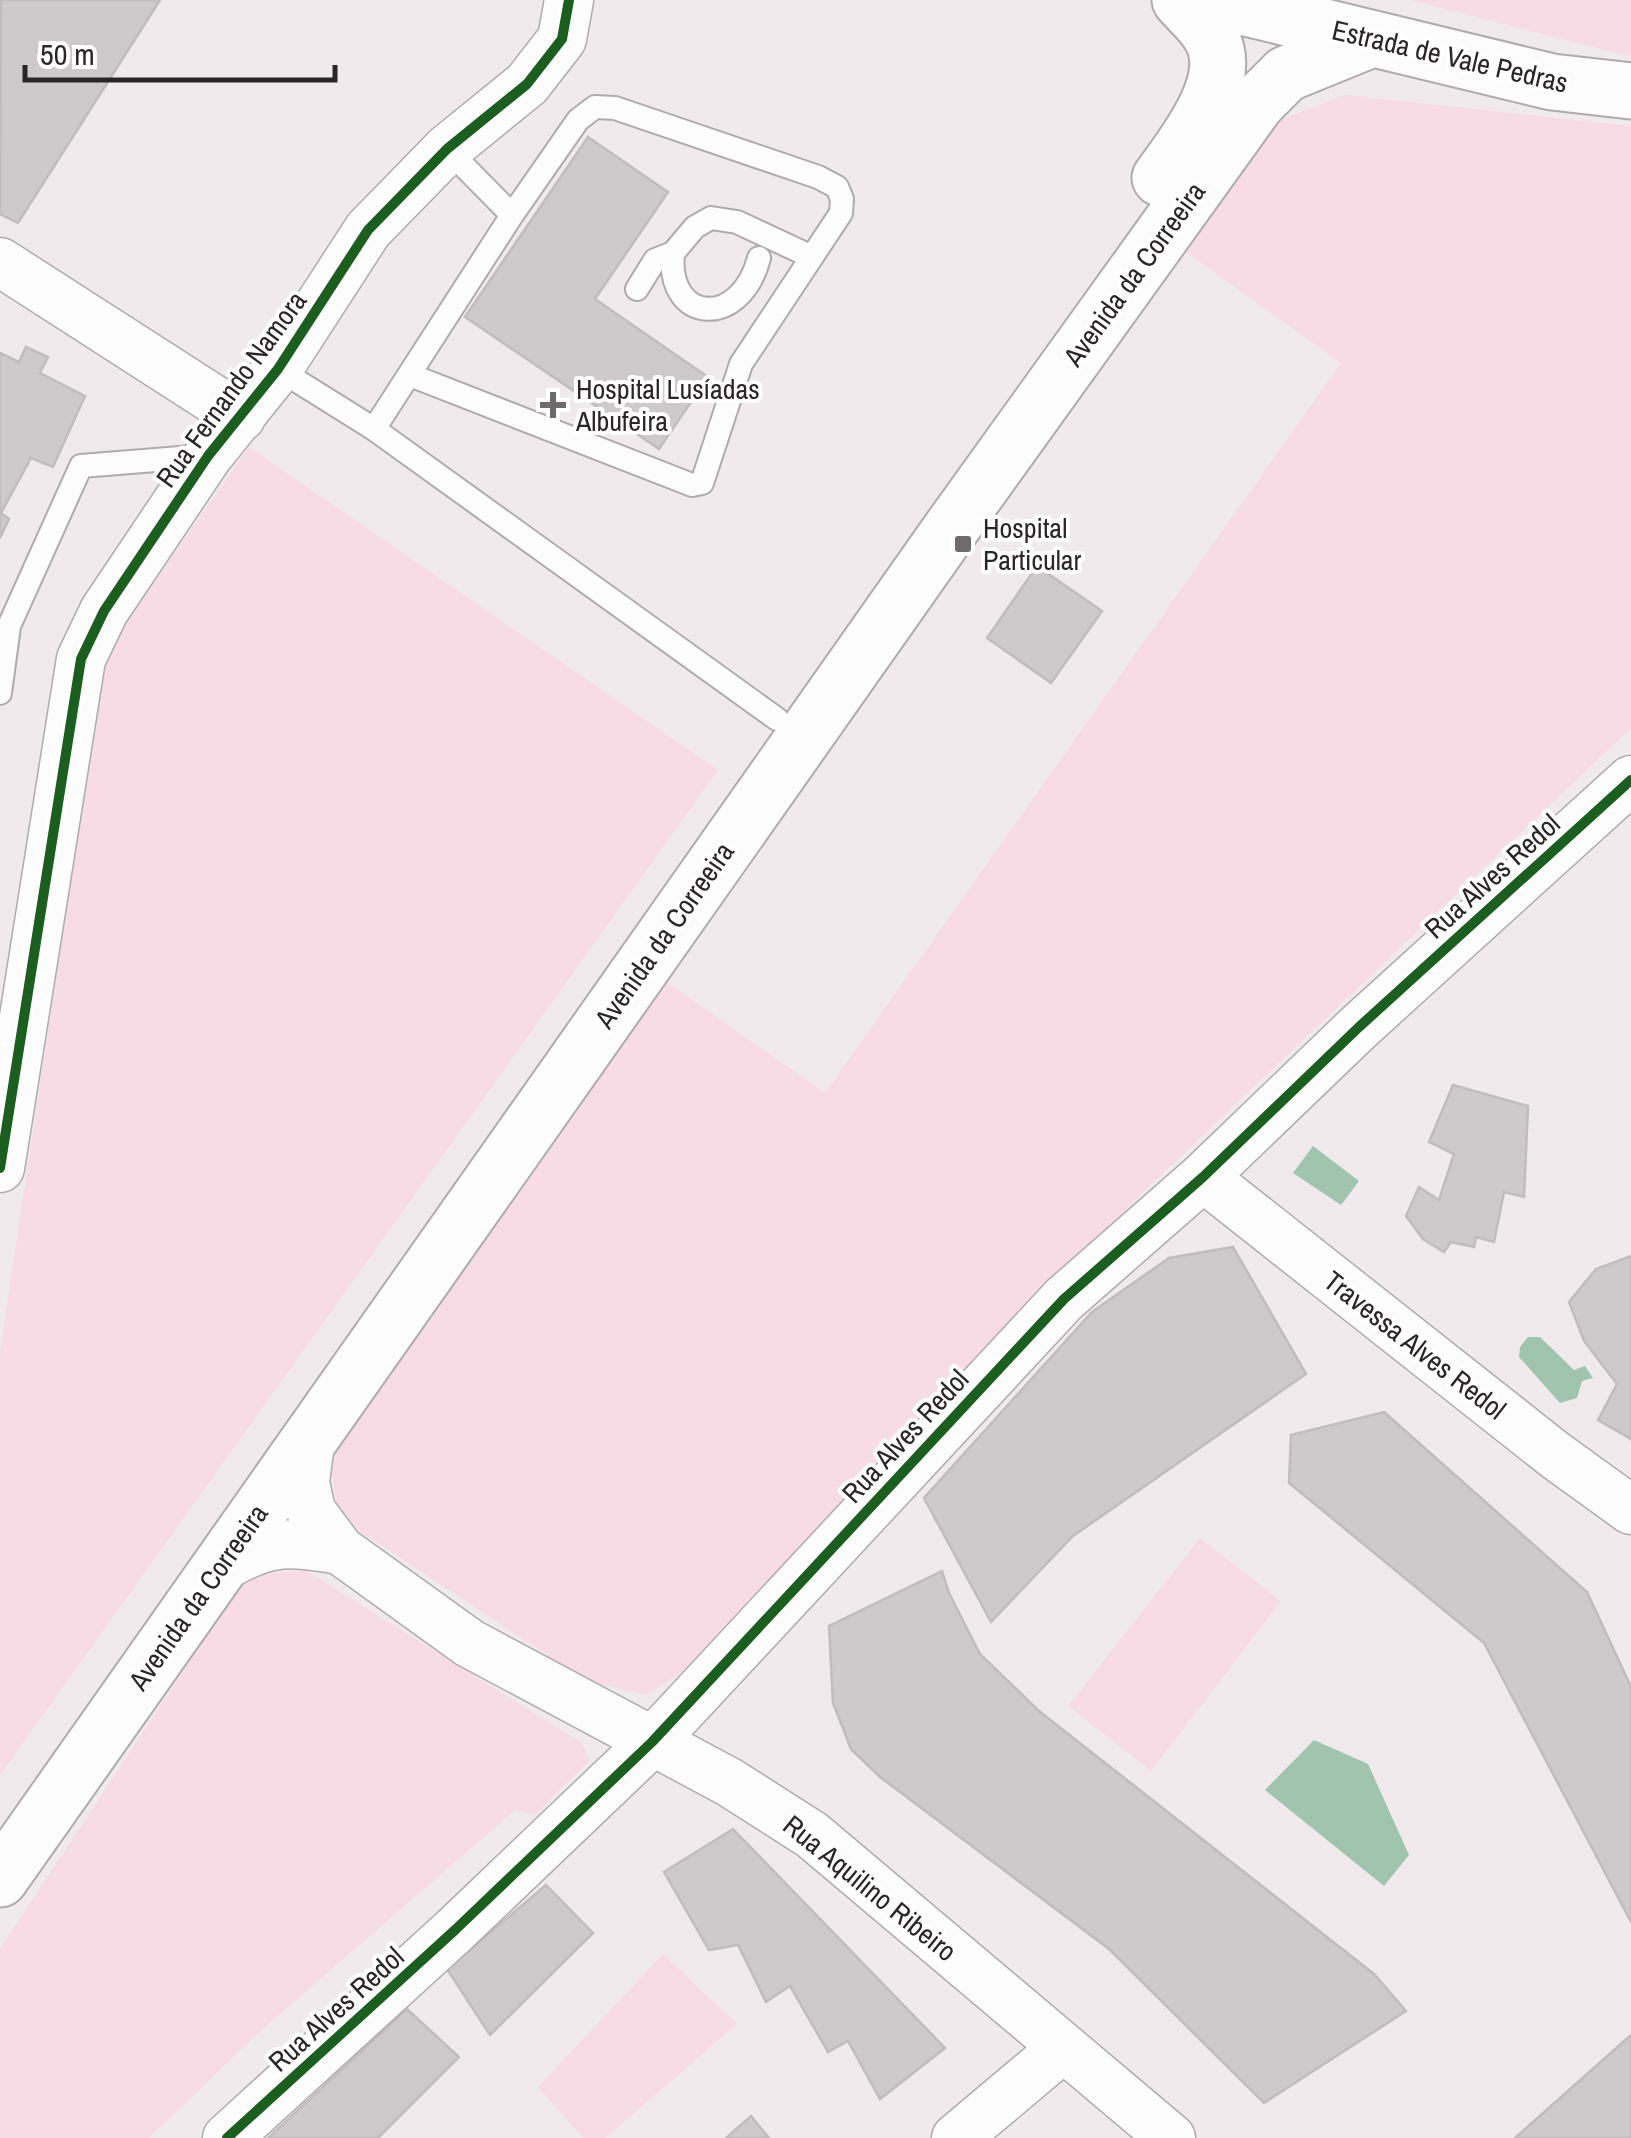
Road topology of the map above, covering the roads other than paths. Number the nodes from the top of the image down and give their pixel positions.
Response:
1 (569, 0) edge
2 (1180, 0) edge
3 (1212, 0) edge
4 (1372, 39) junction
5 (1631, 92) edge
6 (447, 148) junction
7 (512, 215) junction
8 (674, 253) junction
9 (812, 257) junction
10 (759, 258) dead end
11 (0, 262) edge
12 (637, 289) dead end
13 (278, 369) junction
14 (410, 375) junction
15 (241, 417) junction
16 (374, 430) junction
17 (208, 456) junction
18 (0, 693) edge
19 (778, 720) junction
20 (1631, 780) edge
21 (5, 1106) edge
22 (0, 1168) edge
23 (1203, 1177) junction
24 (296, 1436) junction
25 (1631, 1510) edge
26 (306, 1526) junction
27 (217, 1548) junction
28 (652, 1742) junction
29 (0, 1836) edge
30 (0, 1879) edge
31 (1063, 2048) junction
32 (227, 2138) edge
33 (956, 2138) edge
34 (1171, 2138) edge

1 - 6 street, Rua Fernando Namora
2 - 19 main road, Avenida da Correeira
3 - 4 main road, Estrada de Vale Pedras
4 - 5 main road, Estrada de Vale Pedras
4 - 24 main road, Avenida da Correeira
6 - 7 lane
6 - 13 street, Rua Fernando Namora
7 - 9 lane
7 - 14 lane
8 - 9 lane
8 - 10 lane
8 - 12 lane
9 - 14 lane
11 - 15 street
13 - 15 street, Rua Fernando Namora
13 - 16 lane
14 - 16 lane
15 - 17 street, Rua Fernando Namora
16 - 19 lane
17 - 18 lane
17 - 21 street, Rua Fernando Namora
19 - 24 main road, Avenida da Correeira
20 - 23 street, Rua Alves Redol
21 - 22 street, Rua Fernando Namora
23 - 25 street, Travessa Alves Redol
23 - 28 street, Rua Alves Redol
24 - 26 main road, Avenida da Correeira
24 - 27 main road, Avenida da Correeira
26 - 27 main road, Avenida da Correeira
26 - 28 street, Rua Aquilino Ribeiro
27 - 29 main road, Avenida da Correeira
27 - 30 main road, Avenida da Correeira
28 - 31 street, Rua Aquilino Ribeiro
28 - 32 street, Rua Alves Redol
31 - 33 street
31 - 34 street, Rua Aquilino Ribeiro

